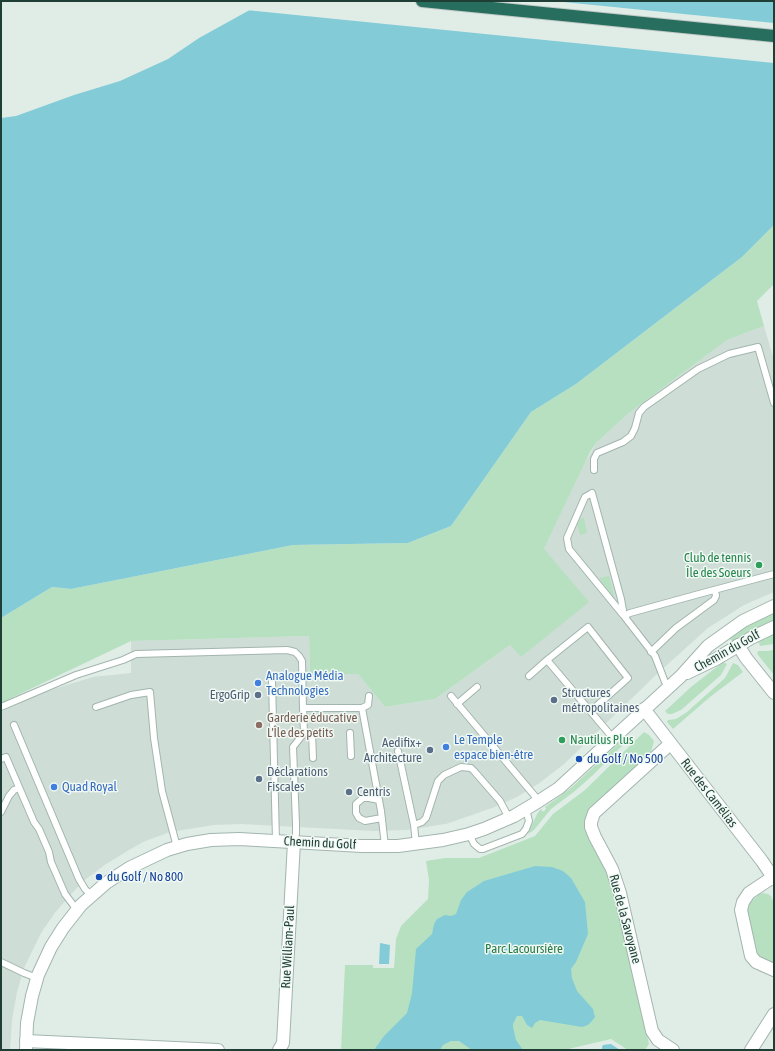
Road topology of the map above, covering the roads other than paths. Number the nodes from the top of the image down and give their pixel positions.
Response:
1 (422, 1) edge
2 (774, 36) edge
3 (774, 403) edge
4 (594, 470) dead end
5 (774, 574) edge
6 (714, 590) junction
7 (774, 606) edge
8 (624, 616) junction
9 (774, 626) edge
10 (738, 645) junction
11 (651, 652) junction
12 (547, 660) junction
13 (529, 676) dead end
14 (681, 676) junction
15 (272, 680) dead end
16 (477, 687) dead end
17 (669, 687) junction
18 (774, 693) edge
19 (369, 696) dead end
20 (451, 696) dead end
21 (457, 704) junction
22 (1, 707) edge
23 (96, 707) dead end
24 (303, 708) junction
25 (362, 708) junction
26 (644, 709) junction
27 (591, 711) junction
28 (14, 725) dead end
29 (312, 733) dead end
30 (350, 733) dead end
31 (613, 738) junction
32 (670, 744) junction
33 (398, 751) dead end
34 (351, 756) dead end
35 (313, 758) dead end
36 (1, 759) edge
37 (19, 788) junction
38 (379, 800) junction
39 (539, 801) junction
40 (526, 809) junction
41 (1, 812) edge
42 (382, 818) junction
43 (509, 818) junction
44 (414, 824) junction
45 (469, 834) junction
46 (276, 841) junction
47 (294, 842) junction
48 (416, 844) junction
49 (385, 846) junction
50 (177, 847) junction
51 (773, 878) edge
52 (91, 895) junction
53 (77, 910) junction
54 (1, 962) edge
55 (774, 970) edge
56 (37, 978) junction
57 (774, 1014) edge
58 (26, 1046) edge
59 (165, 1049) edge
60 (218, 1050) edge
61 (279, 1050) edge
62 (673, 1050) edge
63 (751, 1050) edge

1 - 2 highway
3 - 4 lane
5 - 6 lane
6 - 8 lane
6 - 11 lane
7 - 14 street, Chemin du Golf
8 - 8 lane
8 - 11 lane
9 - 10 street, Chemin du Golf
10 - 14 street, Chemin du Golf
10 - 18 street
11 - 17 lane
12 - 13 lane
12 - 27 lane
12 - 27 lane
14 - 17 street, Chemin du Golf
15 - 46 lane
16 - 21 lane
17 - 26 street, Chemin du Golf
19 - 25 lane
20 - 21 lane
21 - 39 lane
22 - 24 lane
23 - 50 lane
24 - 25 lane
24 - 47 lane
25 - 38 lane
26 - 31 street, Chemin du Golf
26 - 32 street, Rue des Camélias
27 - 31 lane
28 - 52 lane
29 - 35 lane
30 - 34 lane
31 - 39 street, Chemin du Golf
32 - 51 street, Rue des Camélias
32 - 62 street, Rue de la Savoyane
33 - 44 lane
36 - 37 lane
37 - 41 lane
37 - 53 lane
38 - 42 lane
38 - 42 lane
39 - 40 street, Chemin du Golf
40 - 43 street, Chemin du Golf
40 - 45 lane
42 - 49 lane
43 - 44 lane
43 - 45 street, Chemin du Golf
44 - 48 lane
45 - 48 street, Chemin du Golf
46 - 47 street, Chemin du Golf
46 - 50 street, Chemin du Golf
47 - 49 street, Chemin du Golf
47 - 61 street, Rue William-Paul
48 - 49 street, Chemin du Golf
50 - 52 street, Chemin du Golf
51 - 55 street, Rue des Camélias
52 - 53 street, Chemin du Golf
53 - 56 street, Chemin du Golf
54 - 56 lane
56 - 58 street, Chemin du Golf
57 - 63 street
58 - 59 street
59 - 60 street

